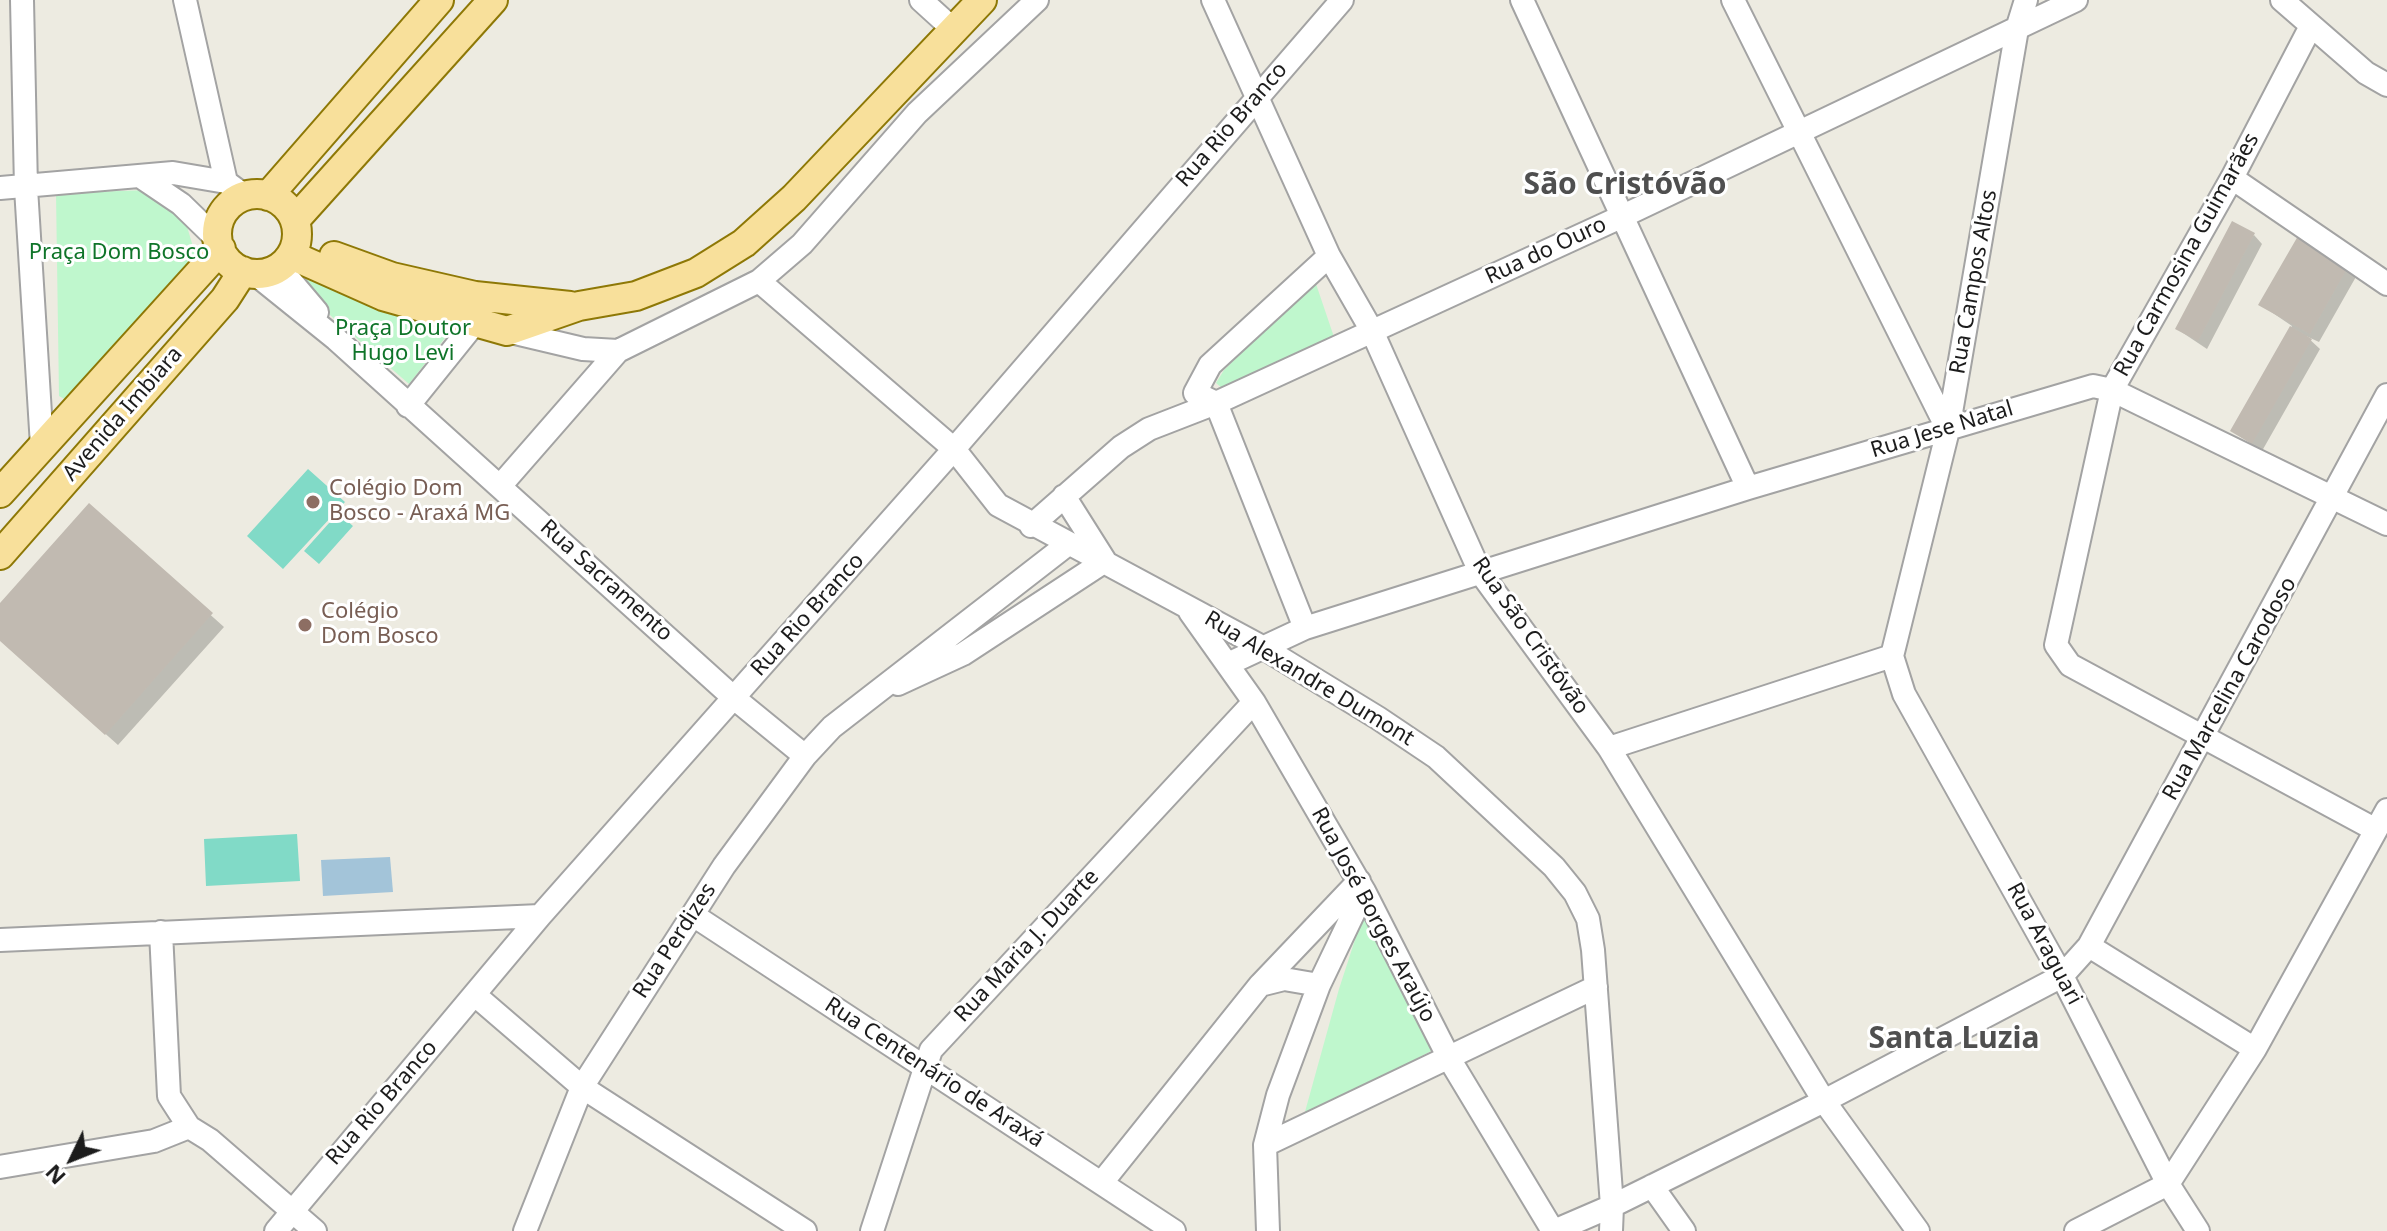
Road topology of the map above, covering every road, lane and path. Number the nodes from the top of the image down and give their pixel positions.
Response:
1 (22, 0) edge
2 (185, 0) edge
3 (439, 0) edge
4 (493, 0) edge
5 (921, 0) edge
6 (982, 0) edge
7 (1037, 0) edge
8 (1213, 0) edge
9 (1342, 0) edge
10 (1522, 0) edge
11 (1733, 0) edge
12 (2026, 0) edge
13 (2076, 0) edge
14 (2284, 0) edge
15 (2311, 26) junction
16 (2017, 29) junction
17 (954, 30) junction
18 (2387, 85) edge
19 (1258, 95) junction
20 (1797, 129) junction
21 (141, 177) junction
22 (2232, 178) junction
23 (0, 188) edge
24 (26, 188) junction
25 (246, 191) junction
26 (1623, 216) junction
27 (219, 245) junction
28 (276, 255) junction
29 (1329, 256) junction
30 (759, 281) junction
31 (2387, 284) edge
32 (388, 286) junction
33 (579, 306) junction
34 (474, 324) junction
35 (507, 331) junction
36 (1372, 331) junction
37 (618, 351) junction
38 (2112, 390) junction
39 (2387, 395) edge
40 (1216, 403) junction
41 (408, 406) junction
42 (1948, 430) junction
43 (42, 446) junction
44 (954, 449) junction
45 (501, 485) junction
46 (1748, 488) junction
47 (0, 493) edge
48 (1064, 496) junction
49 (2336, 496) junction
50 (2387, 524) edge
51 (1031, 526) junction
52 (1068, 544) junction
53 (0, 555) edge
54 (1105, 561) junction
55 (1480, 572) junction
56 (1184, 605) junction
57 (1305, 628) junction
58 (1262, 647) junction
59 (1892, 656) junction
60 (1228, 664) junction
61 (883, 691) junction
62 (734, 698) junction
63 (1254, 702) junction
64 (2205, 736) junction
65 (1609, 748) junction
66 (805, 756) junction
67 (2387, 810) edge
68 (2376, 830) junction
69 (1361, 886) junction
70 (693, 915) junction
71 (540, 916) junction
72 (161, 932) junction
73 (0, 940) edge
74 (2089, 946) junction
75 (2062, 976) junction
76 (1260, 985) junction
77 (1319, 985) junction
78 (1596, 987) junction
79 (475, 995) junction
80 (2255, 1049) junction
81 (1450, 1060) junction
82 (923, 1068) junction
83 (582, 1087) junction
84 (1824, 1101) junction
85 (189, 1127) junction
86 (1265, 1145) junction
87 (0, 1167) edge
88 (1103, 1181) junction
89 (2168, 1184) junction
90 (1652, 1186) junction
91 (1612, 1206) junction
92 (293, 1211) junction
93 (276, 1231) edge
94 (315, 1231) edge
95 (525, 1231) edge
96 (805, 1231) edge
97 (872, 1231) edge
98 (1174, 1231) edge
99 (1268, 1231) edge
100 (1553, 1231) edge
101 (1611, 1231) edge
102 (1684, 1231) edge
103 (1918, 1231) edge
104 (2076, 1231) edge
105 (2198, 1231) edge

1 - 24 street
2 - 25 street
3 - 25 main road
4 - 28 main road, Avenida Imbiara
5 - 17 street
6 - 17 main road
7 - 30 street
8 - 19 street, Rua São Cristóvão
9 - 19 street, Rua Rio Branco
10 - 26 street
11 - 20 street
12 - 16 street, Rua Campos Altos
13 - 16 street, Rua do Ouro
14 - 15 street
15 - 18 street
15 - 22 street, Rua Carmosina Guimarães
16 - 20 street, Rua do Ouro
16 - 42 street, Rua Campos Altos
17 - 33 main road
19 - 29 street, Rua São Cristóvão
19 - 44 street, Rua Rio Branco
20 - 26 street, Rua do Ouro
20 - 42 street
21 - 24 street
21 - 25 street
21 - 27 street
22 - 31 street
22 - 38 street, Rua Carmosina Guimarães
23 - 24 street
24 - 43 street
25 - 27 main road
25 - 28 main road
26 - 36 street, Rua do Ouro
26 - 46 street
27 - 28 main road
27 - 43 main road, Avenida Imbiara
28 - 32 main road
28 - 41 street, Rua Sacramento
28 - 53 main road, Avenida Imbiara
29 - 36 street, Rua São Cristóvão
29 - 40 street
30 - 37 street
30 - 44 street, Rua Alexandre Dumont
32 - 33 main road
32 - 34 main road
33 - 35 main road
34 - 35 main road
34 - 41 street
35 - 37 street
36 - 40 street, Rua do Ouro
36 - 55 street, Rua São Cristóvão
37 - 45 street
38 - 42 street, Rua Jese Natal
38 - 49 street, Rua Jese Natal
38 - 64 street, Rua Carmosina Guimarães
39 - 49 street, Rua Marcelina Carodoso
40 - 48 street, Rua do Ouro
40 - 57 street
41 - 45 street, Rua Sacramento
42 - 46 street, Rua Jese Natal
42 - 59 street, Rua Campos Altos
43 - 47 main road, Avenida Imbiara
44 - 51 street, Rua Alexandre Dumont
44 - 62 street, Rua Rio Branco
45 - 62 street, Rua Sacramento
46 - 55 street, Rua Jese Natal
48 - 51 street, Rua do Ouro
48 - 54 street
49 - 50 street, Rua Jese Natal
49 - 64 street, Rua Marcelina Carodoso
51 - 52 street, Rua Alexandre Dumont
52 - 54 street, Rua Alexandre Dumont
52 - 61 street
54 - 56 street, Rua Alexandre Dumont
54 - 61 street
55 - 57 street, Rua Jese Natal
55 - 65 street, Rua São Cristóvão
56 - 58 street, Rua Alexandre Dumont
56 - 60 street, Rua José Borges Araújo
57 - 58 street, Rua Jese Natal
58 - 60 street, Rua Jese Natal
58 - 78 street, Rua Alexandre Dumont
59 - 65 street
59 - 75 street, Rua Araguari
60 - 63 street, Rua José Borges Araújo
61 - 66 street, Rua Perdizes
62 - 66 street, Rua Sacramento
62 - 71 street, Rua Rio Branco
63 - 69 street, Rua José Borges Araújo
63 - 82 street, Rua Maria J. Duarte
64 - 68 street, Rua Carmosina Guimarães
64 - 74 street, Rua Marcelina Carodoso
65 - 84 street, Rua São Cristóvão
66 - 70 street, Rua Perdizes
67 - 68 street
68 - 80 street
69 - 76 street
69 - 77 street
69 - 81 street, Rua José Borges Araújo
70 - 82 street, Rua Centenário de Araxá
70 - 83 street, Rua Perdizes
71 - 72 street
71 - 79 street, Rua Rio Branco
72 - 73 street
72 - 85 street
74 - 75 street, Rua Marcelina Carodoso
74 - 80 street
75 - 84 street
75 - 89 street, Rua Araguari
76 - 77 street
76 - 88 street
77 - 86 street
78 - 81 street
78 - 91 street, Rua Alexandre Dumont
79 - 83 street
79 - 92 street, Rua Rio Branco
80 - 89 street
81 - 86 street
81 - 100 street, Rua José Borges Araújo
82 - 88 street, Rua Centenário de Araxá
82 - 97 street, Rua Maria J. Duarte
83 - 95 street, Rua Perdizes
83 - 96 street
84 - 90 street
84 - 103 street, Rua São Cristóvão
85 - 87 street
85 - 92 street
86 - 99 street
88 - 98 street, Rua Centenário de Araxá
89 - 104 street
89 - 105 street, Rua Araguari
90 - 91 street
90 - 102 street
91 - 100 street
91 - 101 street, Rua Alexandre Dumont
92 - 93 street, Rua Rio Branco
92 - 94 street

